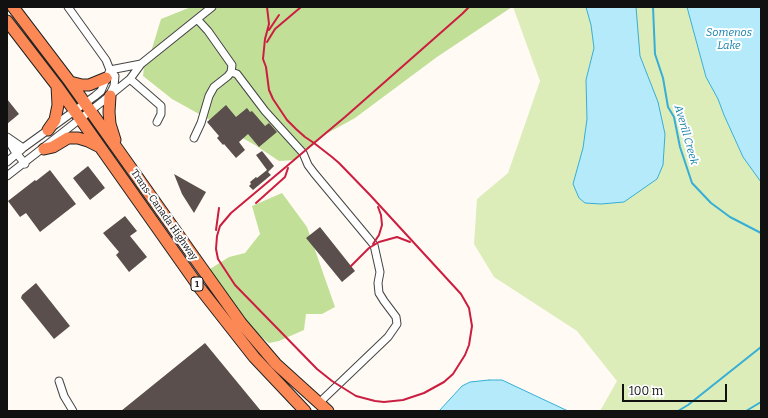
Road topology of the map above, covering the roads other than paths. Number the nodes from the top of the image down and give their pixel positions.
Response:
1 (13, 7) edge
2 (68, 7) edge
3 (212, 7) edge
4 (197, 19) junction
5 (7, 21) edge
6 (141, 64) junction
7 (231, 72) junction
8 (108, 74) junction
9 (130, 79) junction
10 (70, 82) junction
11 (56, 86) junction
12 (110, 96) junction
13 (88, 107) junction
14 (77, 115) junction
15 (157, 122) dead end
16 (48, 130) junction
17 (7, 137) edge
18 (194, 138) dead end
19 (101, 147) junction
20 (23, 148) junction
21 (117, 148) junction
22 (44, 149) junction
23 (17, 154) junction
24 (7, 162) edge
25 (25, 164) junction
26 (7, 176) edge
27 (59, 381) dead end
28 (319, 403) junction
29 (72, 411) edge
30 (305, 411) edge
31 (328, 411) edge

1 - 10 highway, Trans-Canada Highway / 1
2 - 8 street
3 - 4 street
4 - 6 street
4 - 7 street
5 - 11 highway, Trans-Canada Highway / 1
6 - 8 street
6 - 9 street
7 - 18 street
7 - 28 street
8 - 10 highway
8 - 12 street
8 - 13 street
9 - 12 street
9 - 15 street
10 - 13 highway, Trans-Canada Highway / 1
11 - 14 highway, Trans-Canada Highway / 1
11 - 16 highway
12 - 13 street
12 - 21 highway
13 - 14 street
13 - 21 highway, Trans-Canada Highway / 1
14 - 16 street
14 - 19 highway, Trans-Canada Highway / 1
14 - 22 street
16 - 20 street
17 - 20 street
17 - 23 street
19 - 22 highway
19 - 30 highway, Trans-Canada Highway / 1
20 - 23 street
21 - 28 highway, Trans-Canada Highway / 1
22 - 25 street
23 - 24 street
23 - 25 street
25 - 26 street
27 - 29 street
28 - 31 highway, Trans-Canada Highway / 1

